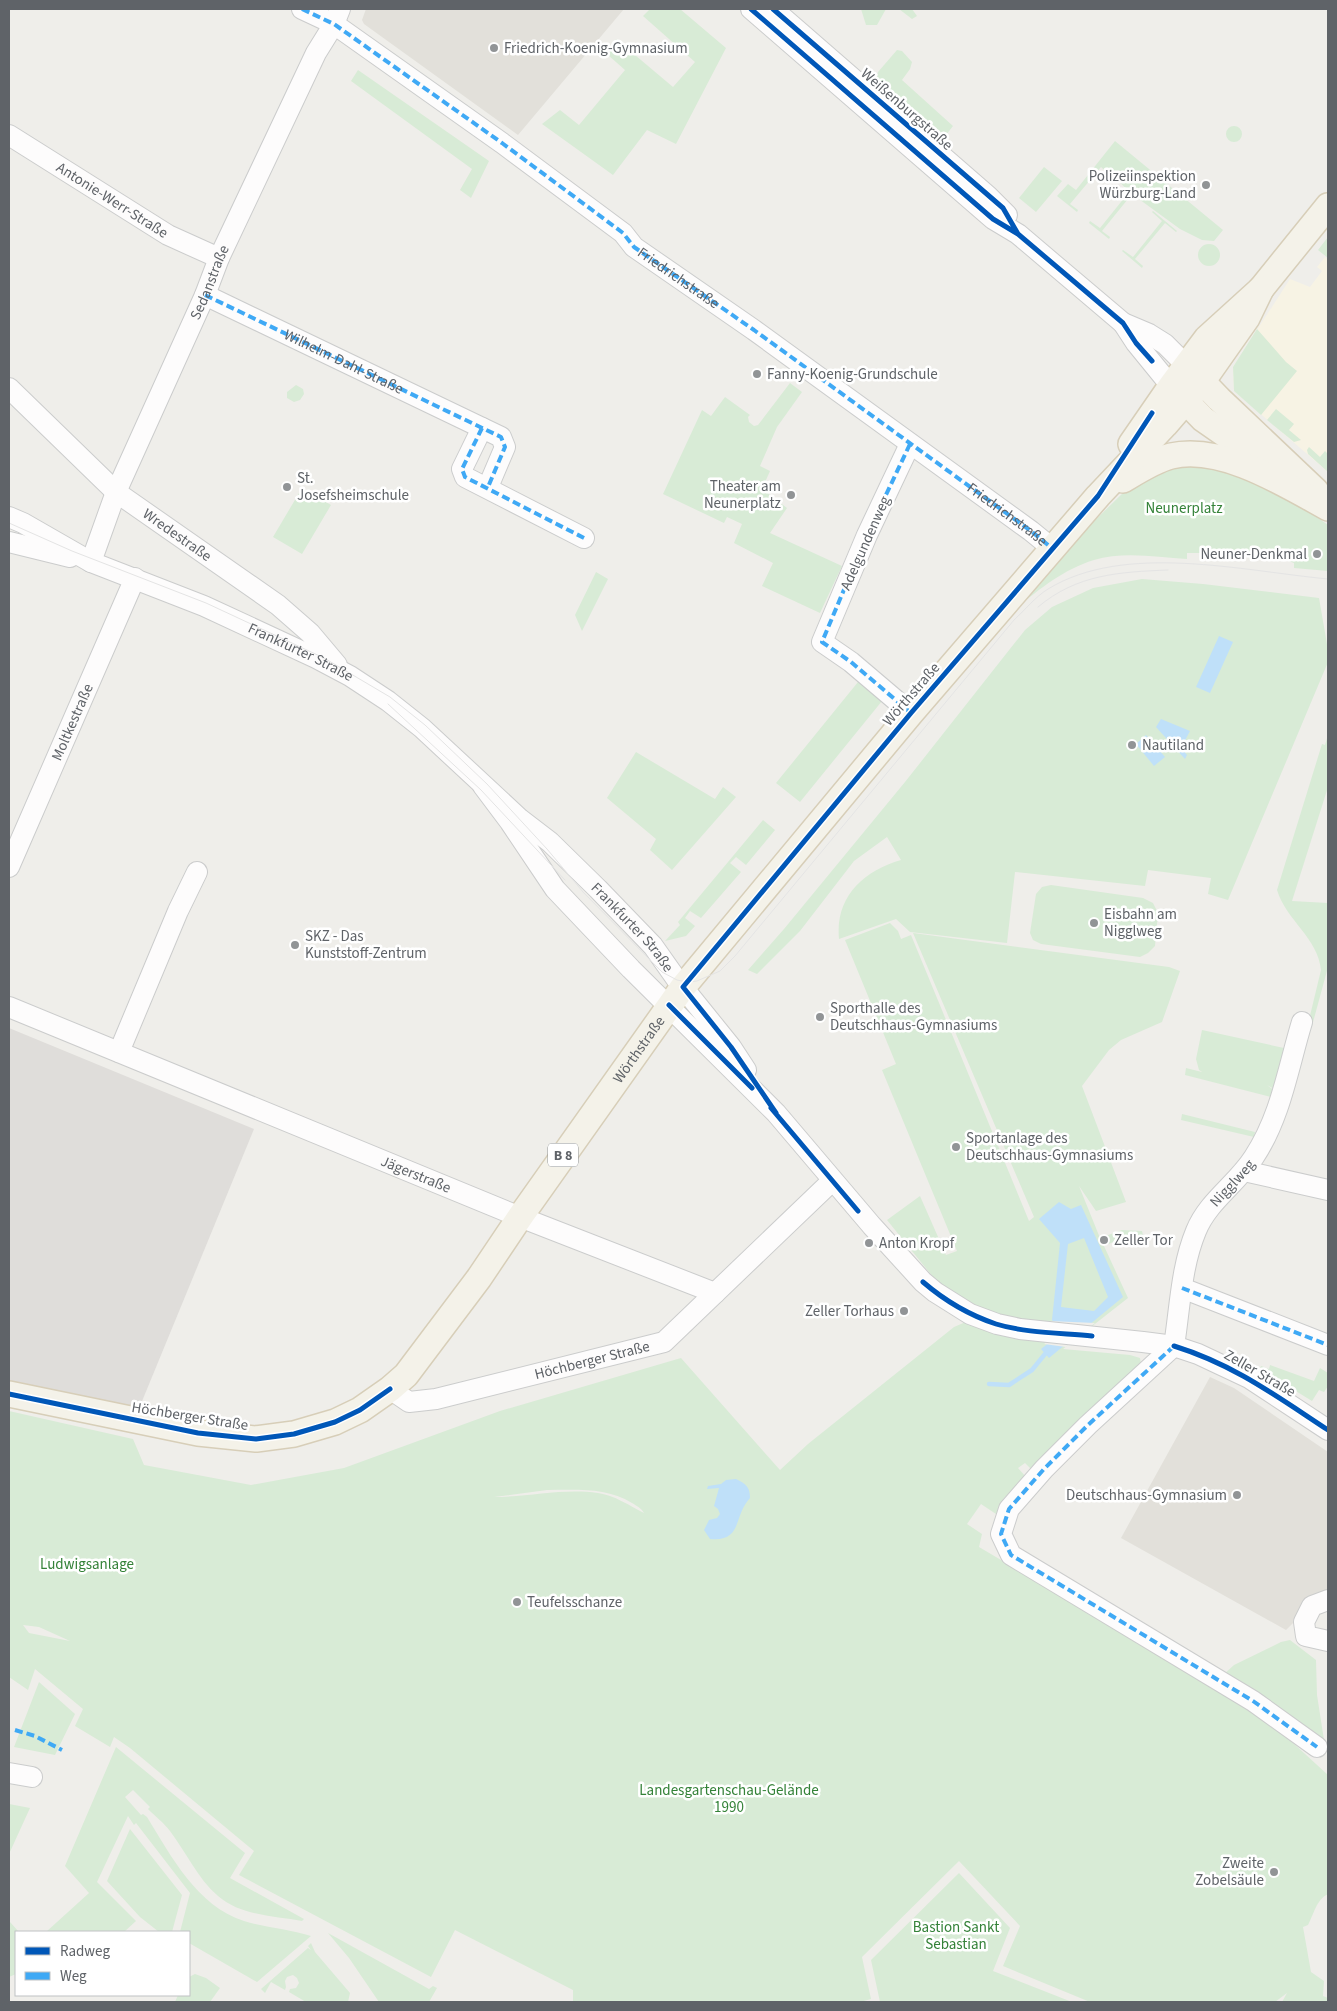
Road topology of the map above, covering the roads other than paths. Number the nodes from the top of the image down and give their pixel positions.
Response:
1 (302, 9) edge
2 (751, 9) edge
3 (773, 9) edge
4 (337, 16) edge
5 (9, 135) edge
6 (1328, 206) edge
7 (1018, 234) junction
8 (219, 258) junction
9 (205, 295) junction
10 (1123, 323) junction
11 (1194, 374) junction
12 (9, 388) edge
13 (1178, 394) junction
14 (482, 428) junction
15 (910, 444) junction
16 (488, 487) junction
17 (116, 492) junction
18 (1098, 496) junction
19 (1328, 506) edge
20 (9, 517) edge
21 (584, 538) dead end
22 (9, 542) edge
23 (1053, 549) junction
24 (91, 562) junction
25 (135, 578) junction
26 (350, 676) junction
27 (911, 712) junction
28 (483, 786) junction
29 (9, 867) edge
30 (197, 872) dead end
31 (676, 996) junction
32 (9, 1007) edge
33 (1302, 1022) dead end
34 (119, 1052) junction
35 (1244, 1171) junction
36 (832, 1181) junction
37 (1328, 1190) edge
38 (520, 1217) junction
39 (1182, 1288) junction
40 (715, 1293) junction
41 (1328, 1344) edge
42 (1174, 1346) junction
43 (390, 1389) junction
44 (9, 1394) edge
45 (1328, 1430) edge
46 (1328, 1600) edge
47 (1328, 1641) edge
48 (1317, 1747) dead end
49 (9, 1773) edge
50 (32, 1777) dead end

1 - 4 street, Friedrichstraße
2 - 7 street, Weißenburgstraße
3 - 7 street, Weißenburgstraße
4 - 8 street, Sedanstraße
4 - 15 street, Friedrichstraße
5 - 8 street, Antonie-Werr-Straße
6 - 11 main road, Wörthstraße
7 - 10 street, Weißenburgstraße
8 - 9 street, Sedanstraße
9 - 14 street, Wilhelm-Dahl-Straße
9 - 17 street, Sedanstraße
10 - 11 street, Weißenburgstraße
10 - 13 street, Weißenburgstraße
11 - 13 main road, Wörthstraße
11 - 19 main road
12 - 17 street, Wredestraße
13 - 18 main road, Wörthstraße / B 8
13 - 19 main road
14 - 16 street, Wilhelm-Dahl-Straße
14 - 16 street
15 - 23 street, Friedrichstraße
15 - 27 street, Adelgundenweg
16 - 21 street
17 - 24 street, Sedanstraße
17 - 26 street, Wredestraße
18 - 19 main road, B 8
18 - 23 main road, Wörthstraße / B 8
20 - 24 street, Frankfurter Straße
22 - 24 street, Frankfurter Straße
23 - 27 main road, Wörthstraße / B 8
24 - 25 street, Frankfurter Straße
25 - 26 street, Frankfurter Straße
25 - 29 street, Moltkestraße
26 - 28 street, Frankfurter Straße
27 - 31 main road, Wörthstraße / B 8
28 - 31 street, Frankfurter Straße
28 - 31 street, Frankfurter Straße
30 - 34 street
31 - 36 street, Frankfurter Straße
31 - 38 main road, Wörthstraße / B 8
32 - 34 street, Jägerstraße
33 - 35 street, Nigglweg
34 - 38 street, Jägerstraße
35 - 37 street
35 - 39 street, Nigglweg
36 - 40 street, Höchberger Straße
36 - 42 street, Zeller Straße
38 - 40 street, Jägerstraße
38 - 43 main road, Wörthstraße / B 8
39 - 41 street
39 - 42 street, Nigglweg
40 - 43 street, Höchberger Straße
42 - 45 street, Zeller Straße
42 - 48 street
43 - 44 main road, Höchberger Straße / B 8
46 - 47 street
49 - 50 street

